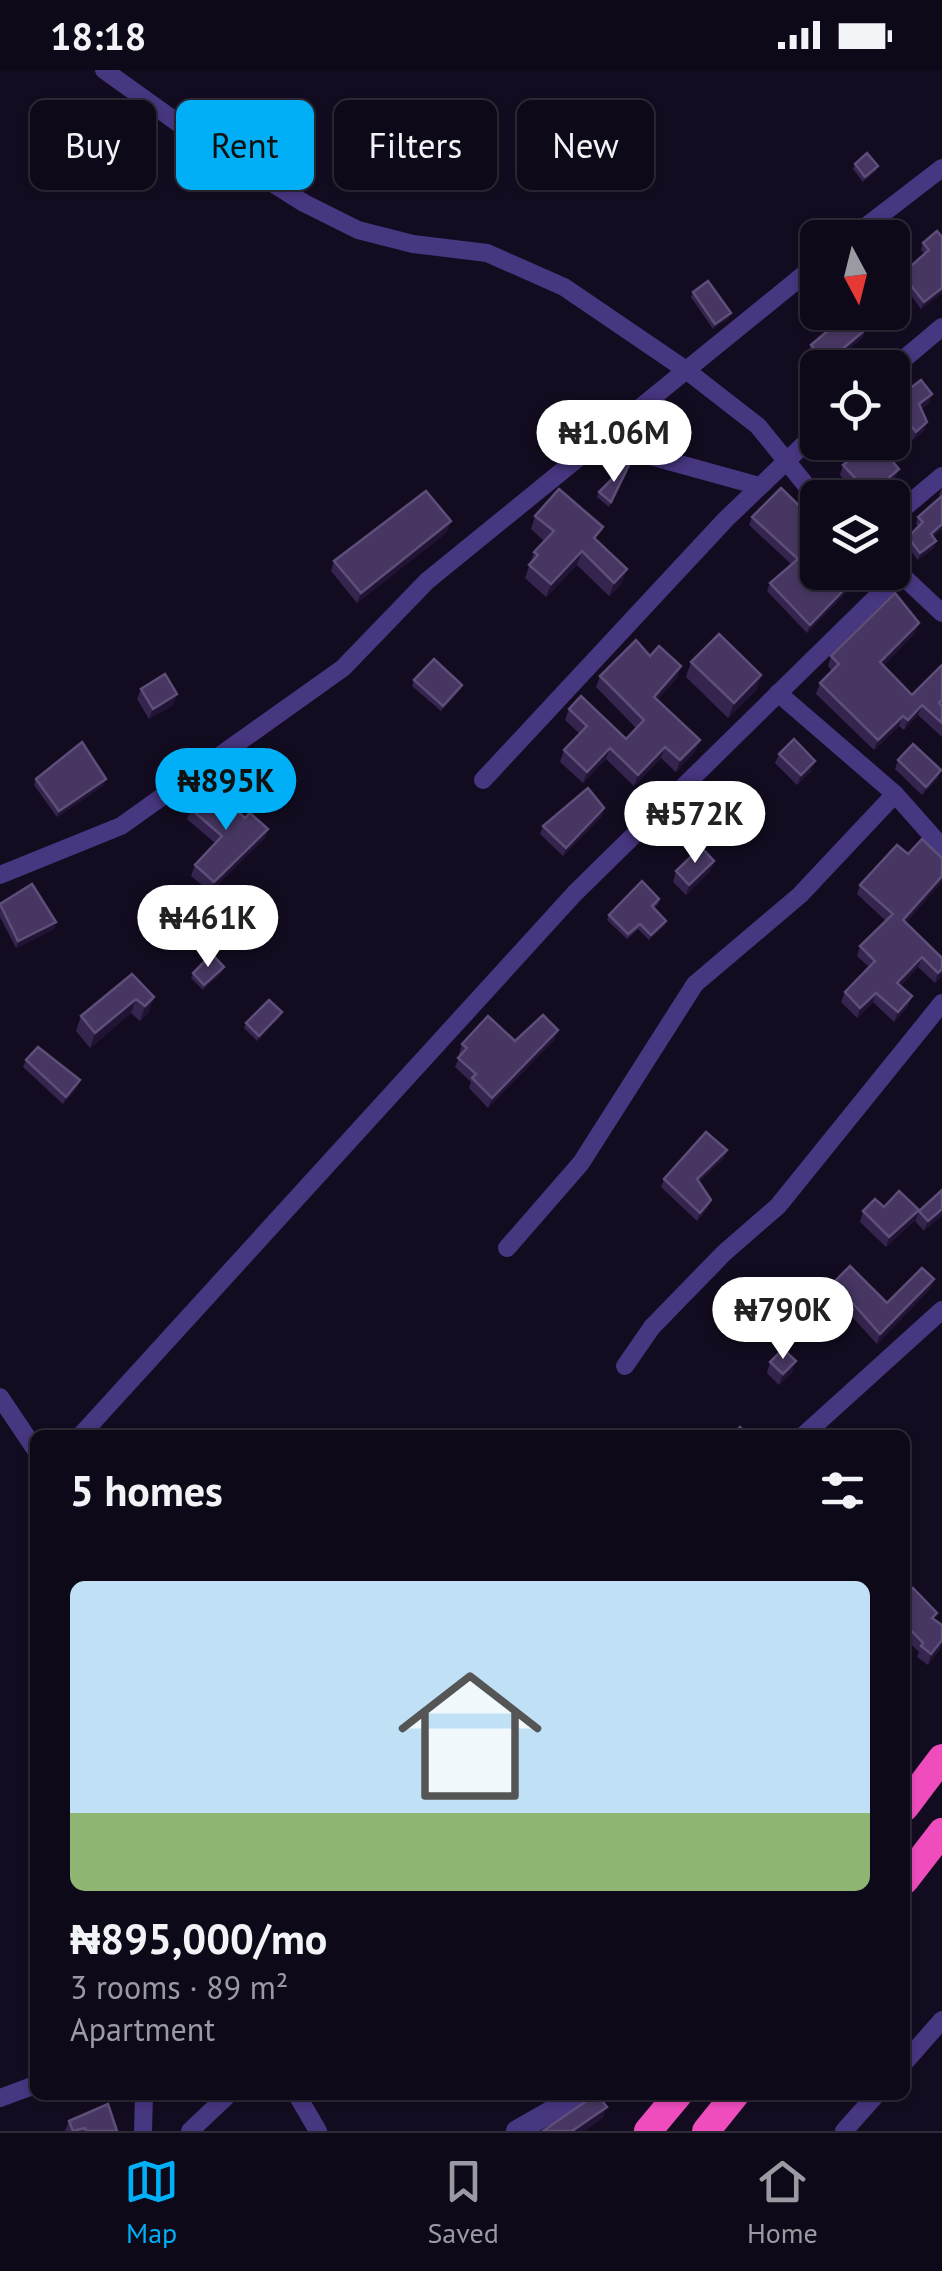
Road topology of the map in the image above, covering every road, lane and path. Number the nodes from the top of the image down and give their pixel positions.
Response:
1 (104, 70) edge
2 (942, 168) edge
3 (874, 220) edge
4 (800, 278) edge
5 (942, 327) edge
6 (910, 354) edge
7 (686, 370) junction
8 (596, 441) junction
9 (800, 446) edge
10 (784, 459) junction
11 (942, 476) edge
12 (801, 480) edge
13 (758, 486) junction
14 (910, 503) edge
15 (910, 583) edge
16 (877, 590) edge
17 (942, 614) edge
18 (778, 693) junction
19 (483, 780) dead end
20 (895, 794) junction
21 (942, 847) edge
22 (0, 875) edge
23 (942, 1003) edge
24 (507, 1248) dead end
25 (942, 1310) edge
26 (625, 1366) dead end
27 (0, 1397) edge
28 (85, 1430) edge
29 (810, 1430) edge
30 (30, 1442) edge
31 (942, 1758) edge
32 (910, 1800) edge
33 (942, 1832) edge
34 (910, 1874) edge
35 (942, 2020) edge
36 (910, 2056) edge
37 (30, 2087) edge
38 (0, 2098) edge
39 (144, 2100) edge
40 (223, 2100) edge
41 (300, 2100) edge
42 (571, 2100) edge
43 (674, 2100) edge
44 (732, 2100) edge
45 (872, 2100) edge
46 (714, 2128) edge
47 (143, 2131) edge
48 (190, 2131) edge
49 (318, 2131) edge
50 (517, 2131) edge
51 (648, 2131) edge
52 (844, 2131) edge

1 - 7 street
2 - 3 street
4 - 7 street
5 - 6 street
7 - 8 street
7 - 10 street
8 - 13 street
8 - 22 street
9 - 10 street
10 - 12 street
10 - 13 street
11 - 14 street
13 - 19 street
15 - 17 street
16 - 18 street
18 - 20 street
18 - 28 street
20 - 21 street
20 - 24 street
23 - 26 street
25 - 29 street
27 - 30 street
31 - 32 highway
33 - 34 highway
35 - 36 street
37 - 38 street
39 - 47 street
40 - 48 street
41 - 49 street
42 - 50 street
43 - 51 highway
44 - 46 highway
45 - 52 street

